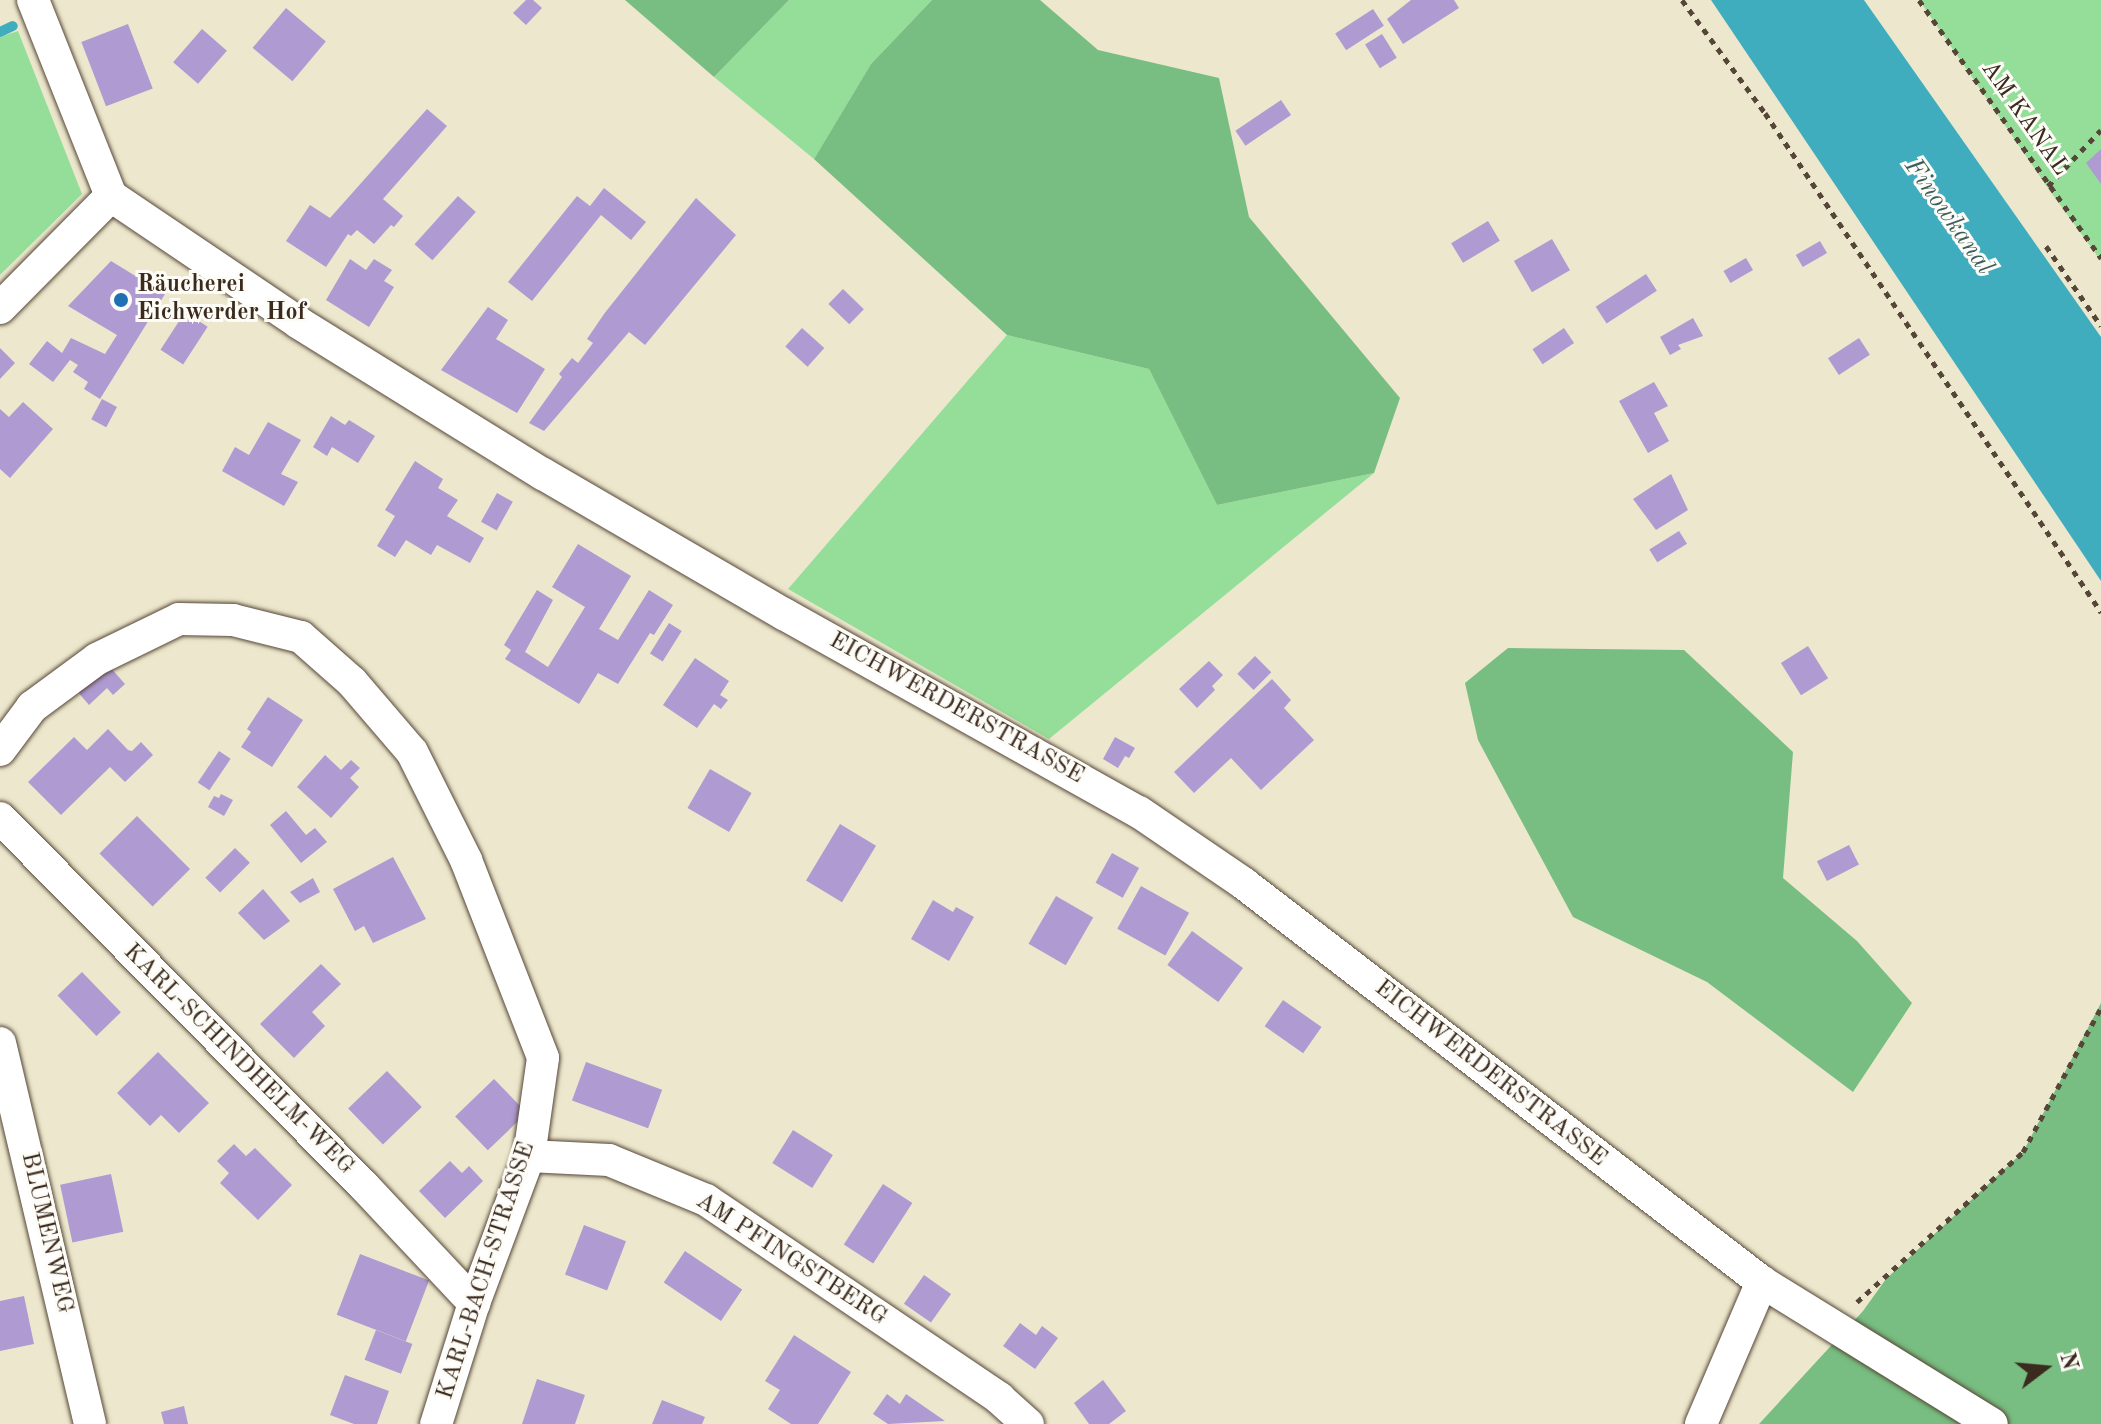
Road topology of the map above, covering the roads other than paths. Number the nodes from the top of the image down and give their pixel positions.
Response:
1 (33, 0) edge
2 (111, 196) junction
3 (0, 308) edge
4 (0, 750) edge
5 (0, 818) edge
6 (0, 1043) edge
7 (529, 1156) junction
8 (1762, 1282) junction
9 (474, 1303) junction
10 (90, 1424) edge
11 (436, 1424) edge
12 (1028, 1424) edge
13 (1701, 1424) edge
14 (1992, 1424) edge

1 - 2 street
2 - 3 street
2 - 8 street, EICHWERDERSTRASSE
4 - 7 street, KARL-BACH-STRASSE
5 - 9 street, KARL-SCHINDHELM-WEG
6 - 10 street, BLUMENWEG
7 - 9 street, KARL-BACH-STRASSE
7 - 12 street, AM PFINGSTBERG
8 - 13 street
8 - 14 street, EICHWERDERSTRASSE
9 - 11 street, KARL-BACH-STRASSE

